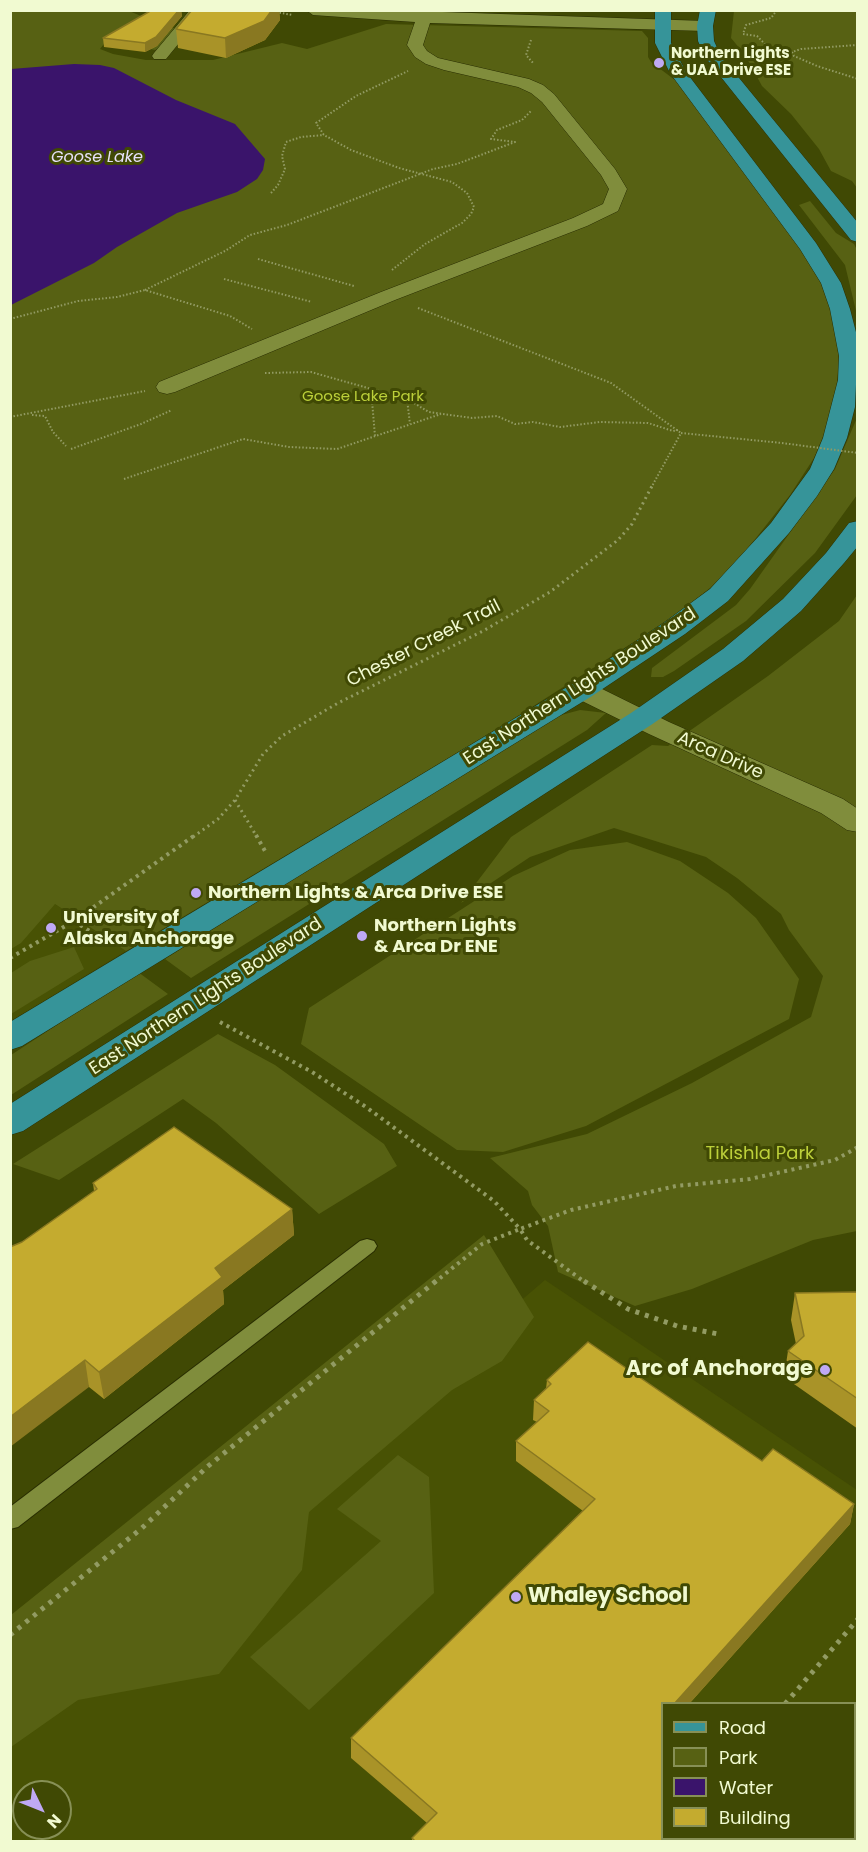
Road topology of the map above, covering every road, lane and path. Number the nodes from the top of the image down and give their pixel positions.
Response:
1 (199, 10) edge
2 (777, 10) edge
3 (273, 12) edge
4 (307, 13) edge
5 (662, 17) edge
6 (424, 18) junction
7 (707, 18) edge
8 (540, 35) dead end
9 (858, 45) edge
10 (792, 52) junction
11 (160, 56) dead end
12 (416, 67) dead end
13 (858, 79) edge
14 (539, 91) junction
15 (324, 135) junction
16 (422, 174) junction
17 (271, 193) dead end
18 (858, 236) edge
19 (258, 259) dead end
20 (389, 272) dead end
21 (224, 279) dead end
22 (146, 290) junction
23 (351, 292) dead end
24 (388, 296) junction
25 (314, 303) dead end
26 (10, 319) edge
27 (260, 333) dead end
28 (264, 373) dead end
29 (167, 387) joint
30 (371, 389) junction
31 (406, 399) junction
32 (182, 406) dead end
33 (29, 414) junction
34 (442, 414) junction
35 (10, 417) edge
36 (410, 424) junction
37 (679, 431) junction
38 (375, 436) junction
39 (66, 446) dead end
40 (71, 449) dead end
41 (858, 453) edge
42 (124, 479) dead end
43 (858, 528) edge
44 (582, 690) junction
45 (641, 719) junction
46 (235, 800) junction
47 (858, 823) edge
48 (267, 854) dead end
49 (74, 921) junction
50 (112, 946) dead end
51 (10, 958) edge
52 (250, 1037) dead end
53 (10, 1038) edge
54 (10, 1122) edge
55 (858, 1147) edge
56 (520, 1230) junction
57 (367, 1246) dead end
58 (718, 1334) dead end
59 (10, 1520) edge
60 (858, 1619) edge
61 (10, 1635) edge
62 (787, 1702) edge

1 - 11 street
2 - 10 path
3 - 4 path
4 - 6 street
5 - 6 street
5 - 7 street
5 - 44 main road, East Northern Lights Boulevard
6 - 14 street
7 - 18 main road
8 - 14 path
9 - 10 path
10 - 13 path
12 - 15 path
14 - 16 path
14 - 24 street
15 - 16 path
15 - 17 path
16 - 20 path
16 - 22 path
19 - 23 path
21 - 25 path
22 - 26 path
22 - 27 path
24 - 29 street
24 - 37 path
28 - 30 path
29 - 33 path
30 - 31 path
30 - 38 path
31 - 34 path
31 - 36 path
32 - 40 path
33 - 35 path
33 - 39 path
34 - 36 path
34 - 37 path
36 - 38 path
37 - 41 path, bridge
37 - 46 path, Chester Creek Trail
38 - 42 path
43 - 45 main road, East Northern Lights Boulevard
44 - 45 street, Arca Drive
44 - 53 main road, East Northern Lights Boulevard
45 - 47 street, Arca Drive
45 - 54 main road, East Northern Lights Boulevard
46 - 48 path
46 - 49 path, Chester Creek Trail
49 - 50 path
49 - 51 path, Chester Creek Trail
52 - 56 path
55 - 56 path
56 - 58 path
56 - 61 path
57 - 59 lane
60 - 62 path

